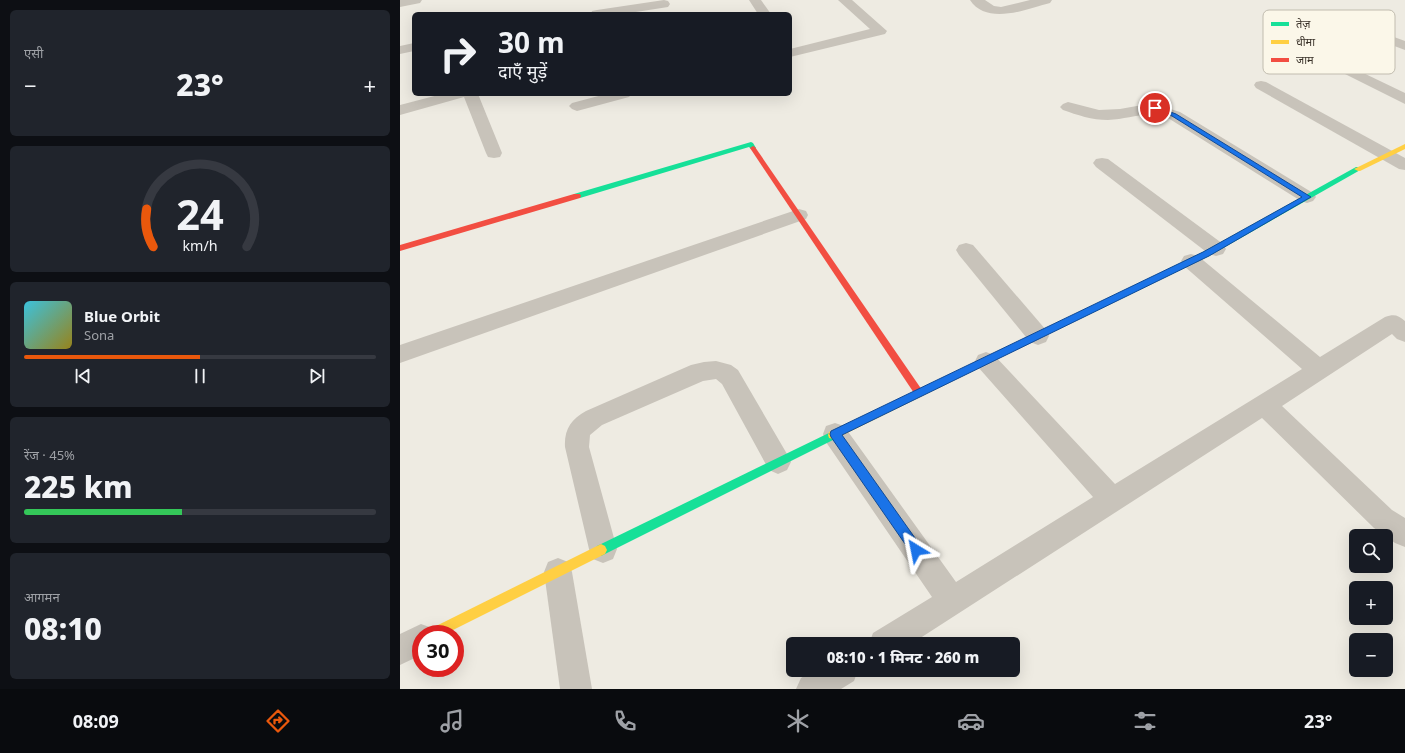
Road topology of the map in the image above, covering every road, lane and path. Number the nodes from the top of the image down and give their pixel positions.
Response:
1 (755, 0) edge
2 (844, 0) edge
3 (976, 0) edge
4 (1046, 0) edge
5 (420, 2) edge
6 (400, 3) edge
7 (664, 6) edge
8 (614, 12) edge
9 (764, 12) edge
10 (412, 47) edge
11 (400, 50) edge
12 (792, 50) edge
13 (1356, 74) edge
14 (1261, 85) dead end
15 (452, 96) edge
16 (471, 96) edge
17 (598, 97) edge
18 (1405, 99) edge
19 (578, 106) dead end
20 (1068, 108) dead end
21 (400, 110) edge
22 (1405, 146) edge
23 (494, 153) dead end
24 (1386, 155) junction
25 (1102, 163) dead end
26 (1405, 165) edge
27 (1307, 197) junction
28 (799, 216) junction
29 (400, 248) edge
30 (1216, 249) junction
31 (966, 250) dead end
32 (1191, 262) junction
33 (1405, 333) edge
34 (1038, 336) junction
35 (400, 354) edge
36 (986, 361) junction
37 (1319, 370) junction
38 (919, 393) junction
39 (1264, 404) junction
40 (835, 434) junction
41 (778, 462) junction
42 (1113, 500) junction
43 (1405, 534) edge
44 (604, 549) junction
45 (558, 572) junction
46 (952, 601) junction
47 (450, 625) edge
48 (895, 637) edge
49 (412, 644) edge
50 (400, 650) edge
51 (832, 677) edge
52 (576, 689) edge
53 (812, 689) edge

1 - 9 street
2 - 12 street
3 - 4 street
5 - 6 street
7 - 8 street
10 - 11 street
13 - 18 street
14 - 24 street
15 - 21 street
16 - 23 street
17 - 19 street
20 - 27 street
22 - 24 street
24 - 26 street
24 - 27 street
25 - 30 street
27 - 30 street
28 - 29 street
28 - 35 street
28 - 38 street
30 - 32 street
31 - 34 street
32 - 34 street
32 - 37 street
33 - 37 street
34 - 36 street
36 - 38 street
36 - 42 street
37 - 39 street
38 - 40 street
39 - 42 street
39 - 43 street
40 - 41 street
40 - 46 street
41 - 44 street
41 - 44 street
42 - 46 street
44 - 45 street
45 - 47 street
45 - 52 street
46 - 48 street
49 - 50 street
51 - 53 street

